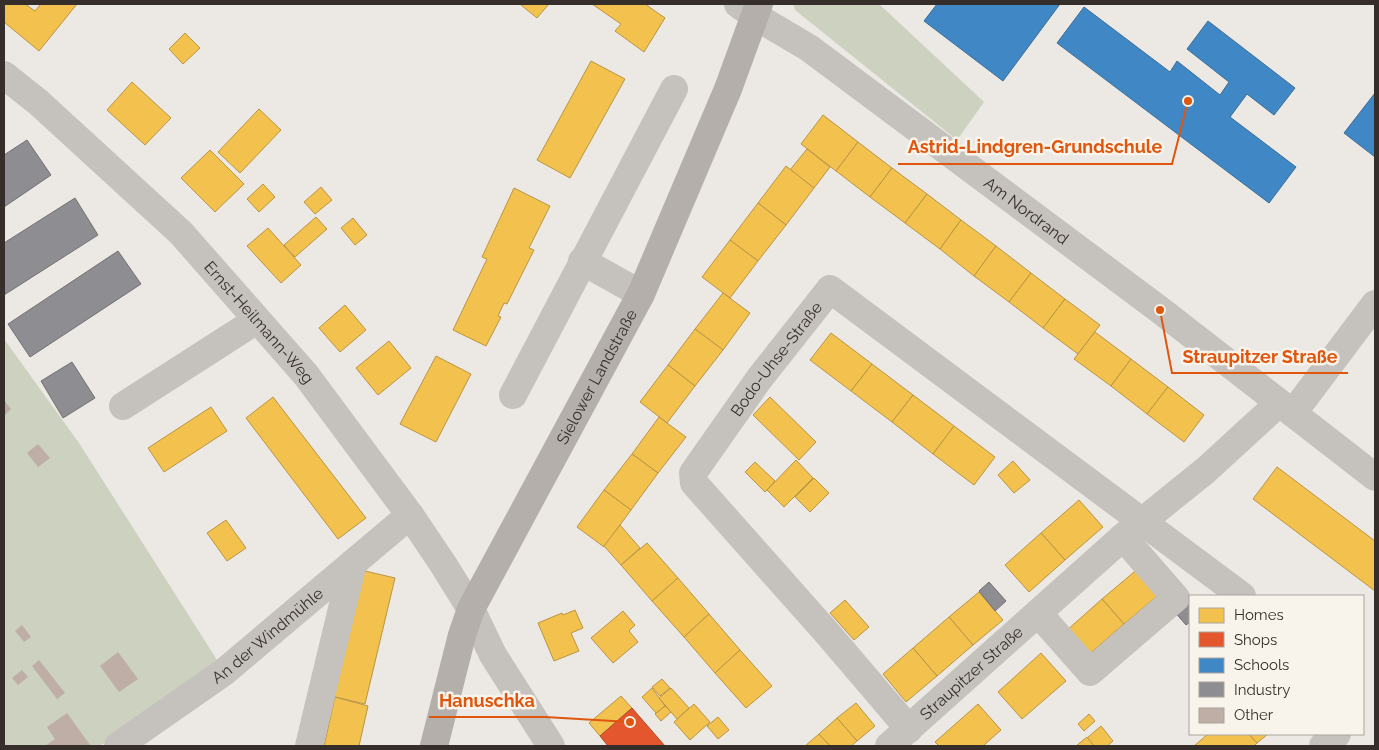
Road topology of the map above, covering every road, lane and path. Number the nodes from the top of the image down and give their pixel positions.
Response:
1 (751, 8) edge
2 (4, 75) edge
3 (674, 89) dead end
4 (582, 261) junction
5 (641, 294) junction
6 (1375, 304) edge
7 (257, 320) junction
8 (513, 395) dead end
9 (123, 406) dead end
10 (1286, 408) junction
11 (1375, 477) edge
12 (410, 515) junction
13 (1133, 529) junction
14 (353, 563) junction
15 (1240, 595) edge
16 (471, 609) junction
17 (1038, 614) junction
18 (1336, 735) edge
19 (899, 738) edge
20 (118, 746) edge
21 (309, 746) edge
22 (434, 746) edge
23 (551, 746) edge
24 (1323, 746) edge

1 - 5 main road, Sielower Landstraße
1 - 10 street, Am Nordrand
2 - 7 street, Ernst-Heilmann-Weg
3 - 4 street
4 - 5 street
4 - 8 street
5 - 16 main road, Sielower Landstraße
6 - 10 street
7 - 9 street
7 - 12 street, Ernst-Heilmann-Weg
10 - 11 street, Am Nordrand
10 - 13 street, Straupitzer Straße
12 - 14 street, An der Windmühle
12 - 16 street, Ernst-Heilmann-Weg
13 - 15 street
13 - 17 street, Straupitzer Straße
13 - 17 street
13 - 19 street, Bodo-Uhse-Straße
14 - 20 street, An der Windmühle
14 - 21 street
16 - 22 main road, Sielower Landstraße
16 - 23 street, Ernst-Heilmann-Weg
17 - 19 street, Straupitzer Straße
18 - 24 street

